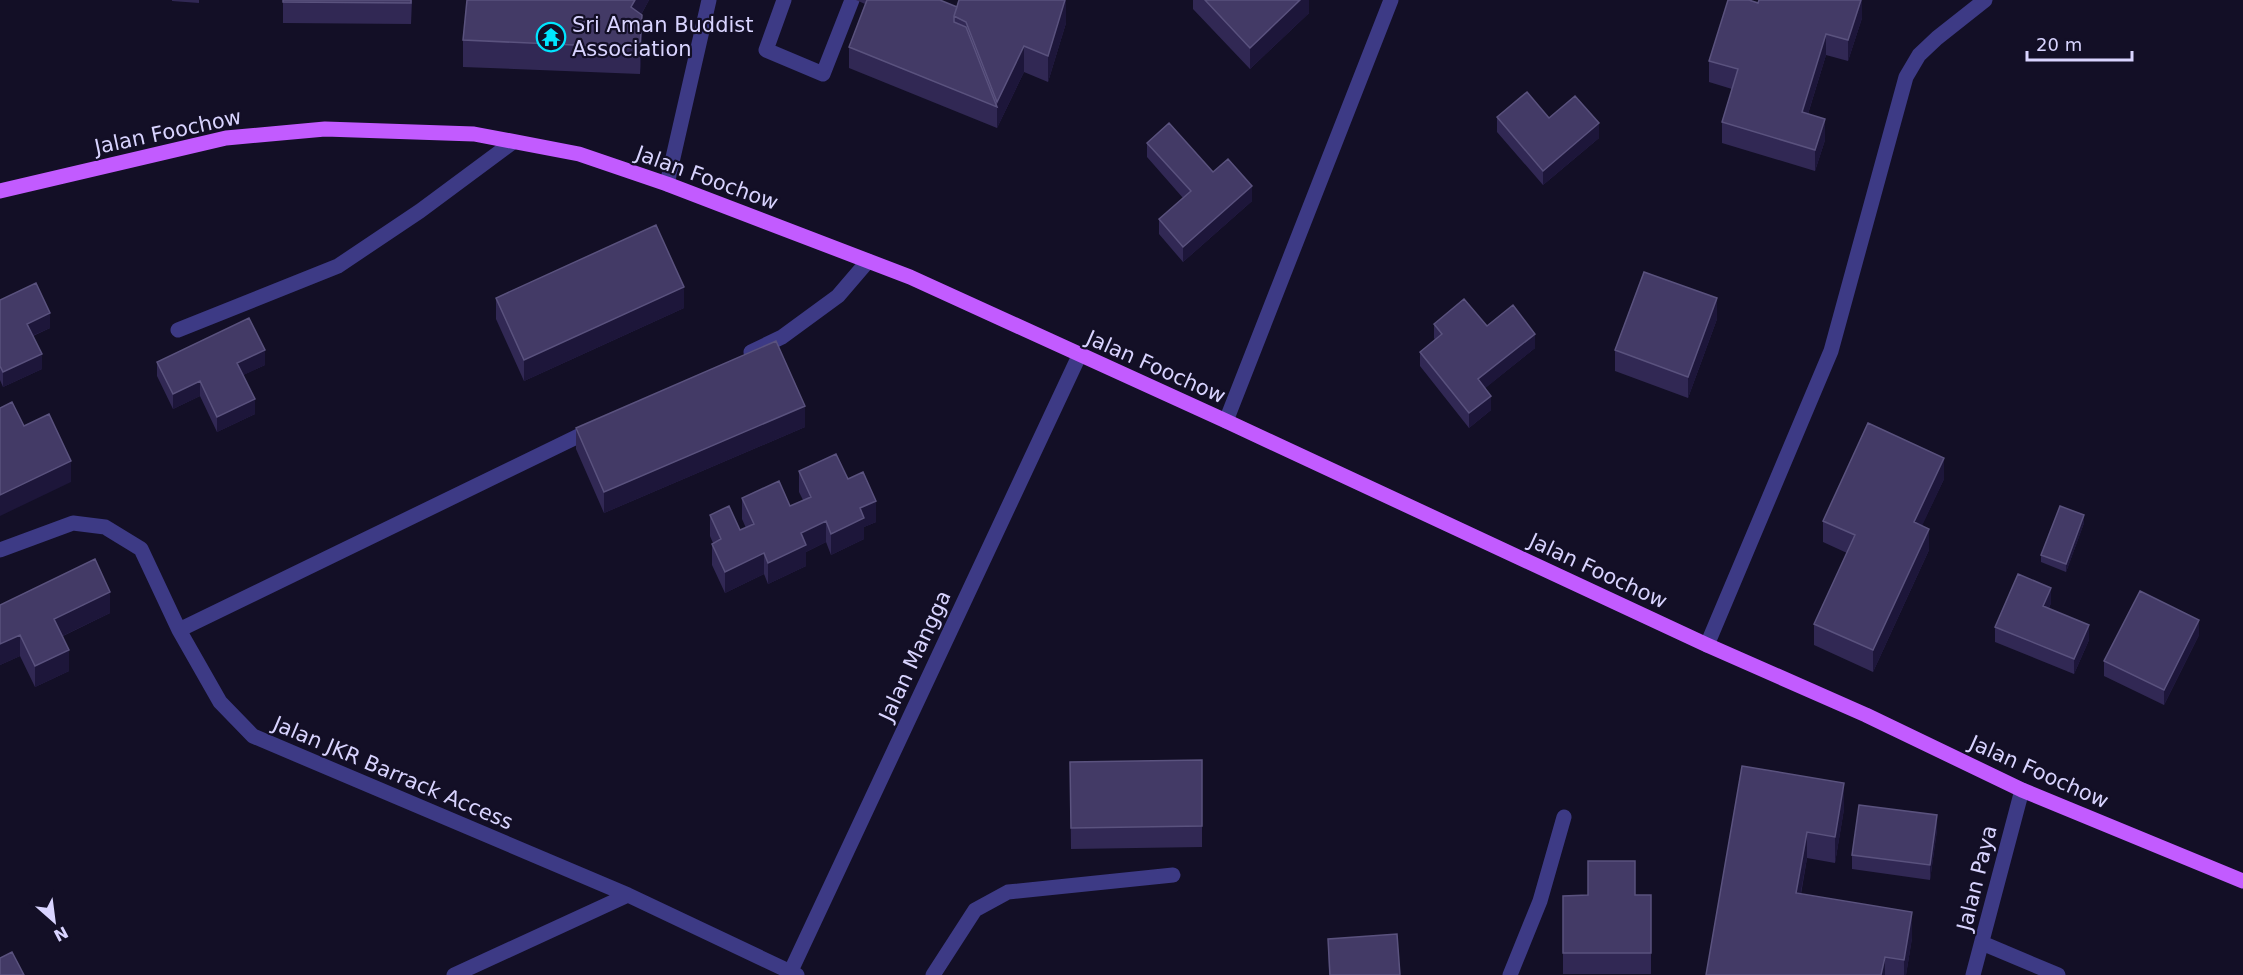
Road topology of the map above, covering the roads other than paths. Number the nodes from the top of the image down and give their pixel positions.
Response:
1 (709, 0) edge
2 (784, 0) edge
3 (852, 0) edge
4 (1391, 0) edge
5 (1985, 0) edge
6 (513, 142) junction
7 (667, 184) junction
8 (0, 191) edge
9 (868, 261) junction
10 (178, 330) dead end
11 (1079, 356) junction
12 (739, 358) edge
13 (610, 421) edge
14 (1226, 421) junction
15 (0, 550) edge
16 (179, 630) junction
17 (1707, 645) junction
18 (2022, 790) junction
19 (1563, 817) dead end
20 (1173, 875) dead end
21 (2243, 881) edge
22 (628, 895) junction
23 (1982, 943) junction
24 (792, 974) edge
25 (454, 975) edge
26 (933, 975) edge
27 (1510, 975) edge
28 (1973, 975) edge
29 (2058, 975) edge

1 - 7 street
2 - 3 street
4 - 14 street
5 - 17 street
6 - 7 main road, Jalan Foochow
6 - 8 main road, Jalan Foochow
6 - 10 street
7 - 9 main road, Jalan Foochow
9 - 11 main road, Jalan Foochow
9 - 12 street
11 - 14 main road, Jalan Foochow
11 - 24 street, Jalan Mangga
13 - 16 street
14 - 17 main road, Jalan Foochow
15 - 16 street, Jalan JKR Barrack Access
16 - 22 street, Jalan JKR Barrack Access
17 - 18 main road, Jalan Foochow
18 - 21 main road, Jalan Foochow
18 - 23 street, Jalan Paya
19 - 27 street
20 - 26 street
22 - 24 street, Jalan JKR Barrack Access
22 - 25 street
23 - 28 street, Jalan Paya
23 - 29 street

